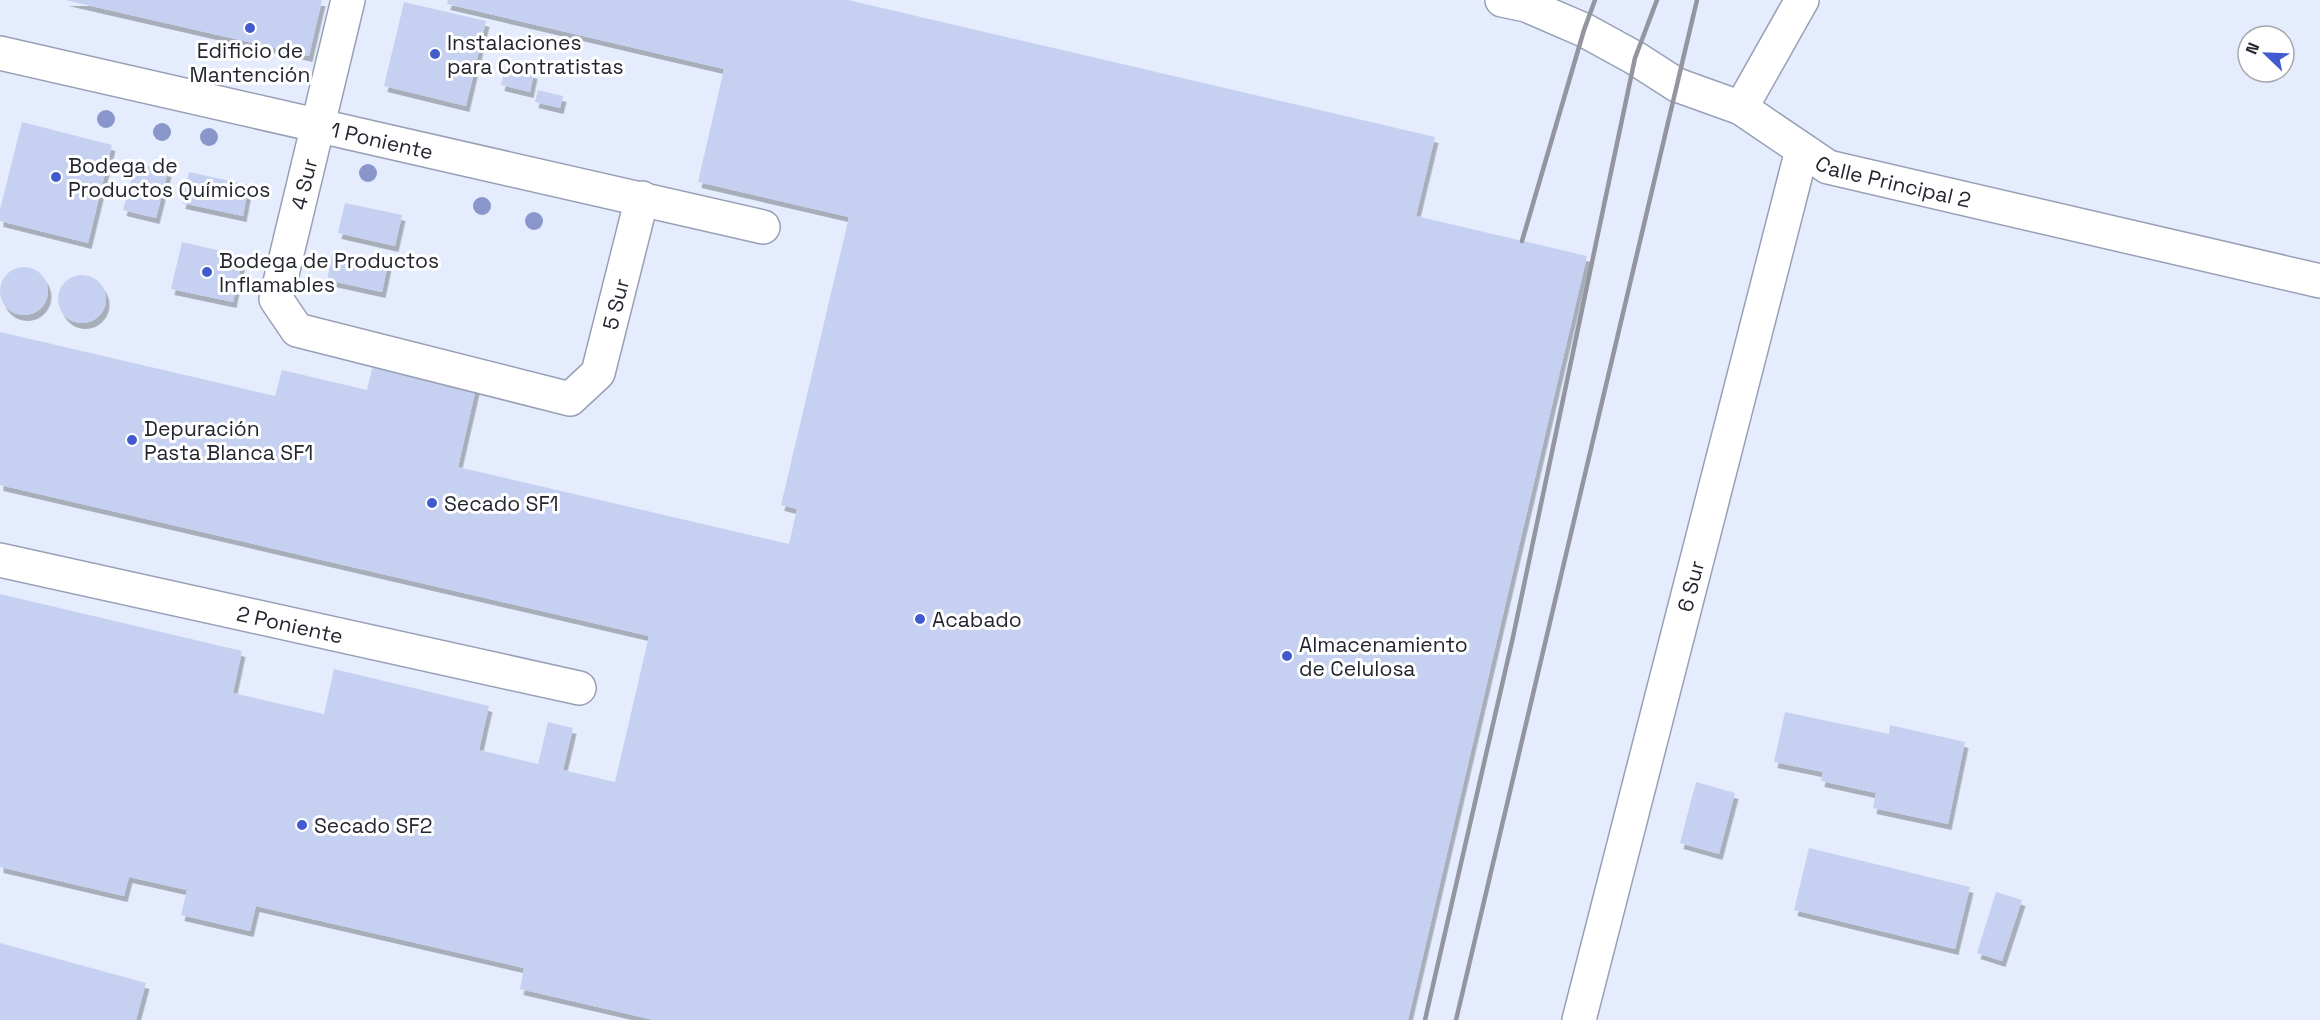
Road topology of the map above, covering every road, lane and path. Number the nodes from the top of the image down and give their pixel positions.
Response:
1 (348, 0) edge
2 (1802, 0) edge
3 (1519, 2) edge
4 (0, 53) edge
5 (1741, 108) junction
6 (318, 125) junction
7 (1802, 150) junction
8 (642, 198) junction
9 (763, 226) dead end
10 (2320, 281) edge
11 (570, 399) joint
12 (0, 560) edge
13 (579, 688) dead end
14 (1579, 1020) edge

1 - 6 lane, 4 Sur
2 - 5 lane
3 - 5 lane, Calle Principal 2
4 - 6 lane, 1 Poniente
5 - 7 lane, Calle Principal 2
6 - 8 lane, 1 Poniente
6 - 11 lane, 4 Sur
7 - 10 lane, Calle Principal 2
7 - 14 lane, 6 Sur
8 - 9 lane, 1 Poniente
8 - 11 lane, 5 Sur
12 - 13 lane, 2 Poniente

